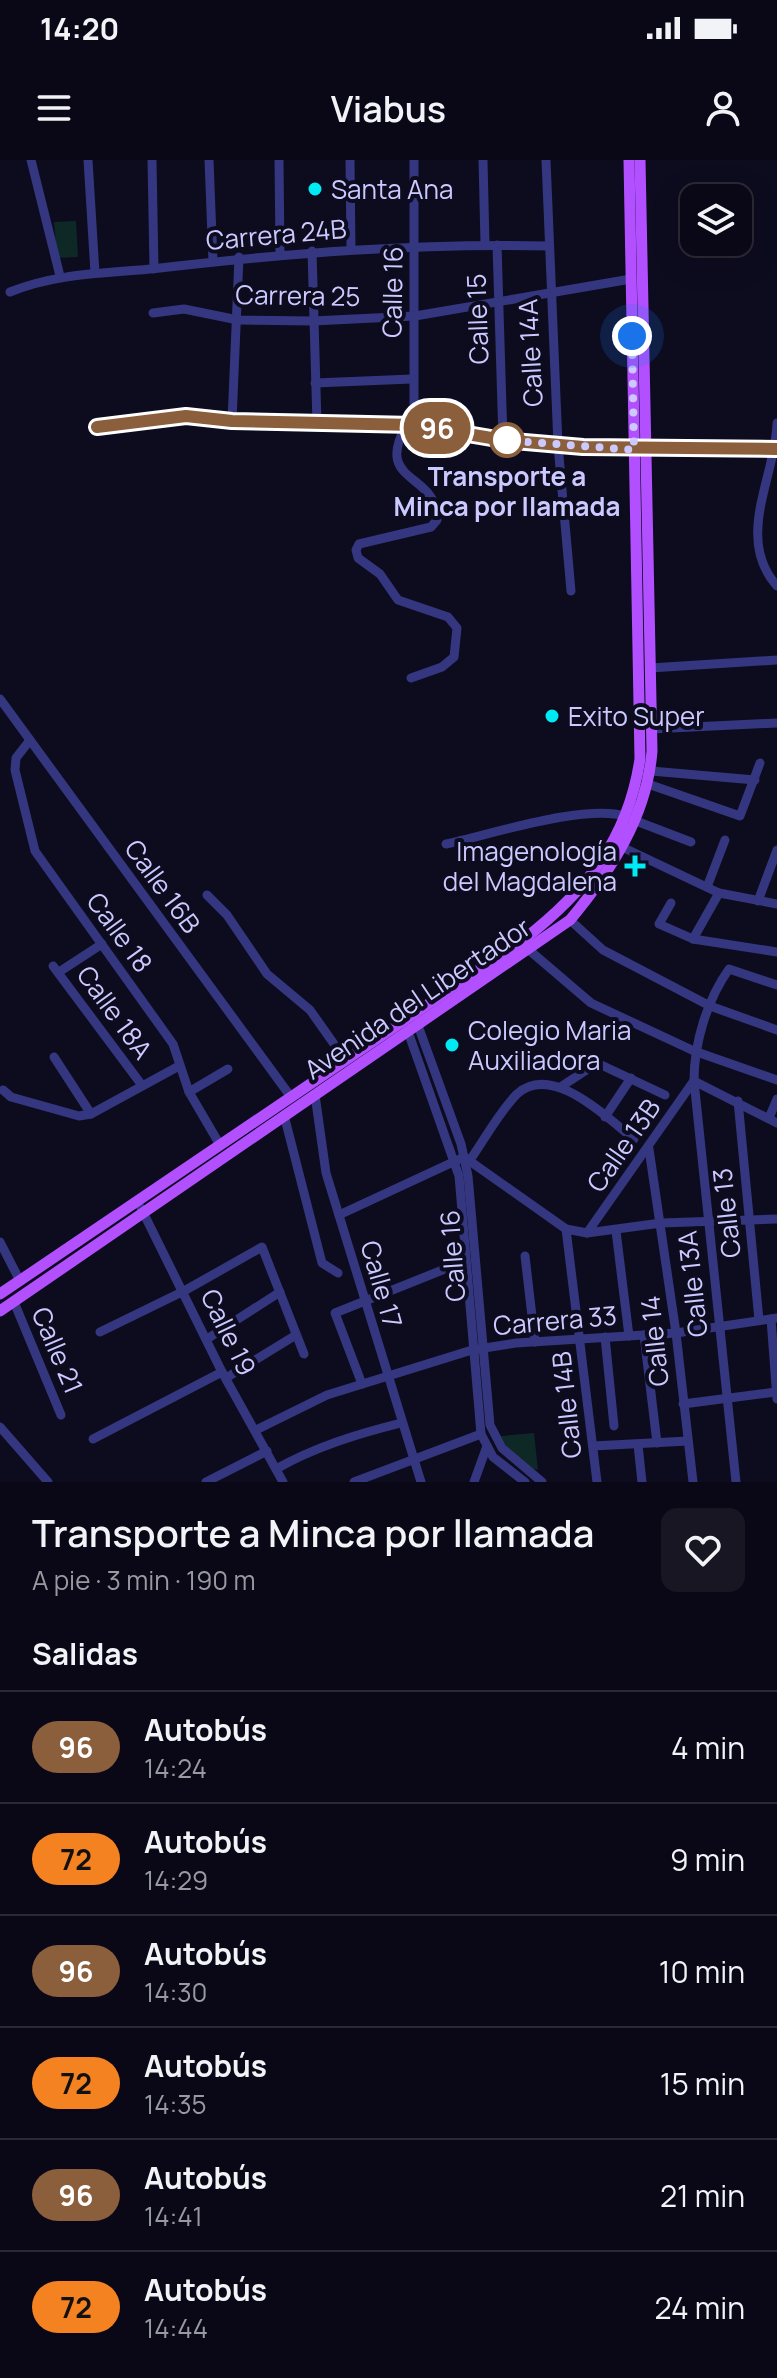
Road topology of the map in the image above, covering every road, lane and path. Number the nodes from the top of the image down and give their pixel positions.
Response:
1 (31, 160) edge
2 (88, 160) edge
3 (152, 160) edge
4 (209, 160) edge
5 (279, 160) edge
6 (350, 160) edge
7 (414, 160) edge
8 (483, 160) edge
9 (546, 160) edge
10 (629, 160) edge
11 (640, 160) edge
12 (485, 244) junction
13 (497, 245) junction
14 (549, 246) junction
15 (351, 248) junction
16 (414, 248) junction
17 (312, 251) junction
18 (280, 253) junction
19 (239, 257) junction
20 (213, 262) junction
21 (154, 269) junction
22 (95, 273) junction
23 (60, 276) junction
24 (631, 279) junction
25 (549, 290) junction
26 (10, 292) dead end
27 (499, 302) junction
28 (153, 313) dead end
29 (415, 316) junction
30 (238, 320) junction
31 (313, 321) junction
32 (412, 379) junction
33 (315, 383) junction
34 (232, 421) junction
35 (317, 423) junction
36 (777, 423) edge
37 (411, 425) junction
38 (97, 427) dead end
39 (503, 440) junction
40 (558, 445) junction
41 (777, 449) edge
42 (640, 450) junction
43 (777, 586) edge
44 (571, 591) dead end
45 (777, 660) edge
46 (650, 668) junction
47 (411, 678) dead end
48 (0, 699) edge
49 (777, 723) edge
50 (651, 729) junction
51 (30, 740) junction
52 (760, 763) dead end
53 (651, 771) junction
54 (755, 780) junction
55 (648, 784) junction
56 (631, 818) junction
57 (725, 840) dead end
58 (691, 842) dead end
59 (446, 844) dead end
60 (622, 847) junction
61 (777, 850) edge
62 (707, 887) junction
63 (719, 893) junction
64 (207, 895) dead end
65 (758, 901) junction
66 (671, 903) dead end
67 (777, 904) edge
68 (570, 920) junction
69 (693, 939) junction
70 (102, 944) junction
71 (529, 950) junction
72 (777, 952) edge
73 (777, 985) edge
74 (710, 1006) junction
75 (411, 1023) junction
76 (777, 1030) edge
77 (694, 1051) junction
78 (54, 1057) dead end
79 (346, 1061) junction
80 (179, 1066) junction
81 (228, 1069) dead end
82 (631, 1078) junction
83 (777, 1080) edge
84 (694, 1081) junction
85 (141, 1084) junction
86 (562, 1086) junction
87 (3, 1090) dead end
88 (189, 1092) junction
89 (315, 1095) junction
90 (665, 1095) dead end
91 (291, 1097) junction
92 (777, 1099) edge
93 (738, 1101) junction
94 (91, 1114) junction
95 (284, 1115) junction
96 (605, 1117) junction
97 (773, 1121) edge
98 (634, 1139) dead end
99 (220, 1145) junction
100 (649, 1149) junction
101 (462, 1159) junction
102 (141, 1206) junction
103 (339, 1215) junction
104 (748, 1219) junction
105 (777, 1219) edge
106 (707, 1221) junction
107 (661, 1223) junction
108 (566, 1229) junction
109 (616, 1231) junction
110 (587, 1233) junction
111 (0, 1242) edge
112 (525, 1256) dead end
113 (465, 1261) junction
114 (338, 1273) dead end
115 (20, 1281) junction
116 (184, 1291) junction
117 (280, 1292) junction
118 (0, 1294) edge
119 (363, 1300) junction
120 (14, 1302) junction
121 (0, 1311) edge
122 (774, 1319) edge
123 (759, 1320) junction
124 (718, 1327) junction
125 (100, 1332) dead end
126 (676, 1333) junction
127 (296, 1335) junction
128 (644, 1335) junction
129 (629, 1336) junction
130 (605, 1337) junction
131 (581, 1338) junction
132 (207, 1339) junction
133 (535, 1342) junction
134 (476, 1350) junction
135 (304, 1354) dead end
136 (224, 1375) junction
137 (387, 1376) junction
138 (362, 1384) junction
139 (776, 1392) edge
140 (727, 1398) junction
141 (777, 1399) edge
142 (683, 1404) junction
143 (61, 1415) dead end
144 (401, 1423) junction
145 (614, 1426) dead end
146 (0, 1427) edge
147 (256, 1430) junction
148 (481, 1434) junction
149 (93, 1439) dead end
150 (688, 1441) junction
151 (657, 1443) junction
152 (638, 1445) junction
153 (487, 1446) junction
154 (593, 1446) junction
155 (267, 1451) junction
156 (412, 1459) junction
157 (276, 1469) junction
158 (48, 1482) edge
159 (206, 1482) edge
160 (283, 1482) edge
161 (354, 1482) edge
162 (421, 1482) edge
163 (474, 1482) edge
164 (525, 1482) edge
165 (542, 1482) edge
166 (597, 1482) edge
167 (642, 1482) edge
168 (693, 1482) edge
169 (736, 1482) edge

1 - 23 street
2 - 22 street
3 - 21 street
4 - 20 street
5 - 18 street
6 - 15 street
7 - 16 street, Calle 16
8 - 12 street, Calle 15
9 - 14 street, Calle 14A
10 - 24 main road, Avenida del Libertador
11 - 42 main road, Avenida del Libertador
12 - 13 street, Carrera 24B
12 - 16 street, Carrera 24B
13 - 14 street, Carrera 24B
13 - 27 street, Calle 15
14 - 25 street, Calle 14A
15 - 16 street, Carrera 24B
15 - 17 street, Carrera 24B
16 - 29 street, Calle 16
17 - 18 street, Carrera 24B
17 - 31 street
18 - 19 street, Carrera 24B
19 - 20 street, Carrera 24B
19 - 30 street
20 - 21 street, Carrera 24B
21 - 22 street, Carrera 24B
22 - 23 street, Carrera 24B
23 - 26 street, Carrera 24B
24 - 25 street, Carrera 25
24 - 42 main road, Avenida del Libertador
25 - 27 street, Carrera 25
25 - 40 street, Calle 14A
27 - 29 street, Carrera 25
27 - 39 street, Calle 15
28 - 30 street, Carrera 25
29 - 31 street, Carrera 25
29 - 32 street, Calle 16
30 - 31 street, Carrera 25
30 - 34 street
31 - 33 street
32 - 33 street
32 - 37 street, Calle 16
33 - 35 street
34 - 35 street
34 - 38 street
35 - 37 street
36 - 41 street
37 - 39 street
37 - 47 street, Calle 16
39 - 40 street
40 - 42 street
40 - 44 street, Calle 14A
41 - 42 street
41 - 43 street
42 - 46 main road, Avenida del Libertador
42 - 56 main road, Avenida del Libertador
45 - 46 street
46 - 50 main road, Avenida del Libertador
48 - 51 street, Calle 16B
49 - 50 street
50 - 53 main road, Avenida del Libertador
51 - 70 street, Calle 18
51 - 91 street, Calle 16B
52 - 54 street
53 - 54 street
53 - 55 main road, Avenida del Libertador
54 - 55 street
55 - 56 main road, Avenida del Libertador
56 - 58 street
56 - 59 street
56 - 60 main road, Avenida del Libertador
56 - 75 main road, Avenida del Libertador
57 - 62 street
60 - 62 street
60 - 68 main road, Avenida del Libertador
61 - 65 street
62 - 63 street
63 - 65 street
63 - 69 street
64 - 79 street
65 - 67 street
66 - 69 street
68 - 71 main road, Avenida del Libertador
68 - 74 street
69 - 72 street
70 - 80 street, Calle 18
70 - 85 street, Calle 18A
71 - 75 main road, Avenida del Libertador
71 - 77 street
73 - 74 street, Calle 13A
74 - 76 street
74 - 77 street, Calle 13A
75 - 79 main road, Avenida del Libertador
75 - 89 main road, Avenida del Libertador
75 - 101 street, Calle 16
77 - 83 street
77 - 84 street, Calle 13A
78 - 94 street
79 - 91 main road, Avenida del Libertador
80 - 85 street
80 - 88 street, Calle 18
81 - 88 street
82 - 86 street
82 - 90 street
82 - 96 street
84 - 93 street
84 - 100 street, Calle 13B
84 - 106 street, Calle 13A
85 - 94 street
86 - 96 street
86 - 101 street
87 - 94 street
88 - 99 street, Calle 18
89 - 95 main road, Avenida del Libertador
89 - 103 street, Calle 17
91 - 99 main road, Avenida del Libertador
92 - 97 street
93 - 97 street
93 - 104 street, Calle 13
95 - 102 main road, Avenida del Libertador
95 - 114 street
96 - 98 street
99 - 102 main road, Avenida del Libertador
100 - 107 street, Calle 14
100 - 110 street, Calle 13B
101 - 103 street
101 - 108 street
101 - 113 street, Calle 16
101 - 134 street, Calle 16
102 - 115 main road, Avenida del Libertador
102 - 116 street, Calle 19
102 - 120 main road, Avenida del Libertador
103 - 119 street, Calle 17
104 - 105 street
104 - 106 street
104 - 123 street, Calle 13
106 - 107 street
106 - 124 street, Calle 13A
107 - 109 street
107 - 126 street, Calle 14
108 - 110 street
108 - 131 street, Calle 14B
109 - 110 street
109 - 129 street
111 - 115 street
112 - 133 street
113 - 119 street
113 - 134 street, Calle 16
115 - 118 main road, Avenida del Libertador
116 - 117 street
116 - 125 street
116 - 132 street, Calle 19
117 - 127 street
117 - 132 street
119 - 137 street, Calle 17
119 - 138 street
120 - 121 main road, Avenida del Libertador
120 - 143 street, Calle 21
122 - 123 street, Carrera 33
122 - 139 street
123 - 124 street, Carrera 33
124 - 126 street, Carrera 33
124 - 140 street, Calle 13A
126 - 128 street, Carrera 33
126 - 142 street, Calle 14
127 - 135 street
127 - 136 street
128 - 129 street, Carrera 33
128 - 151 street
129 - 130 street, Carrera 33
130 - 131 street, Carrera 33
130 - 145 street
131 - 133 street, Carrera 33
131 - 154 street, Calle 14B
132 - 136 street, Calle 19
133 - 134 street, Carrera 33
134 - 137 street, Carrera 33
134 - 148 street, Calle 16
134 - 165 street, Calle 16
136 - 147 street, Calle 19
136 - 149 street
137 - 138 street, Carrera 33
137 - 144 street, Calle 17
138 - 147 street, Carrera 33
139 - 140 street
139 - 141 street
140 - 142 street
140 - 169 street, Calle 13A
142 - 150 street, Calle 14
144 - 156 street, Calle 17
144 - 157 street
146 - 158 street
147 - 155 street, Calle 19
148 - 153 street, Calle 16
148 - 156 street
150 - 151 street
150 - 168 street, Calle 14
151 - 152 street
152 - 154 street
152 - 167 street
153 - 163 street
153 - 164 street, Calle 16
154 - 166 street, Calle 14B
155 - 157 street, Calle 19
155 - 159 street
156 - 161 street
156 - 162 street, Calle 17
157 - 160 street, Calle 19

